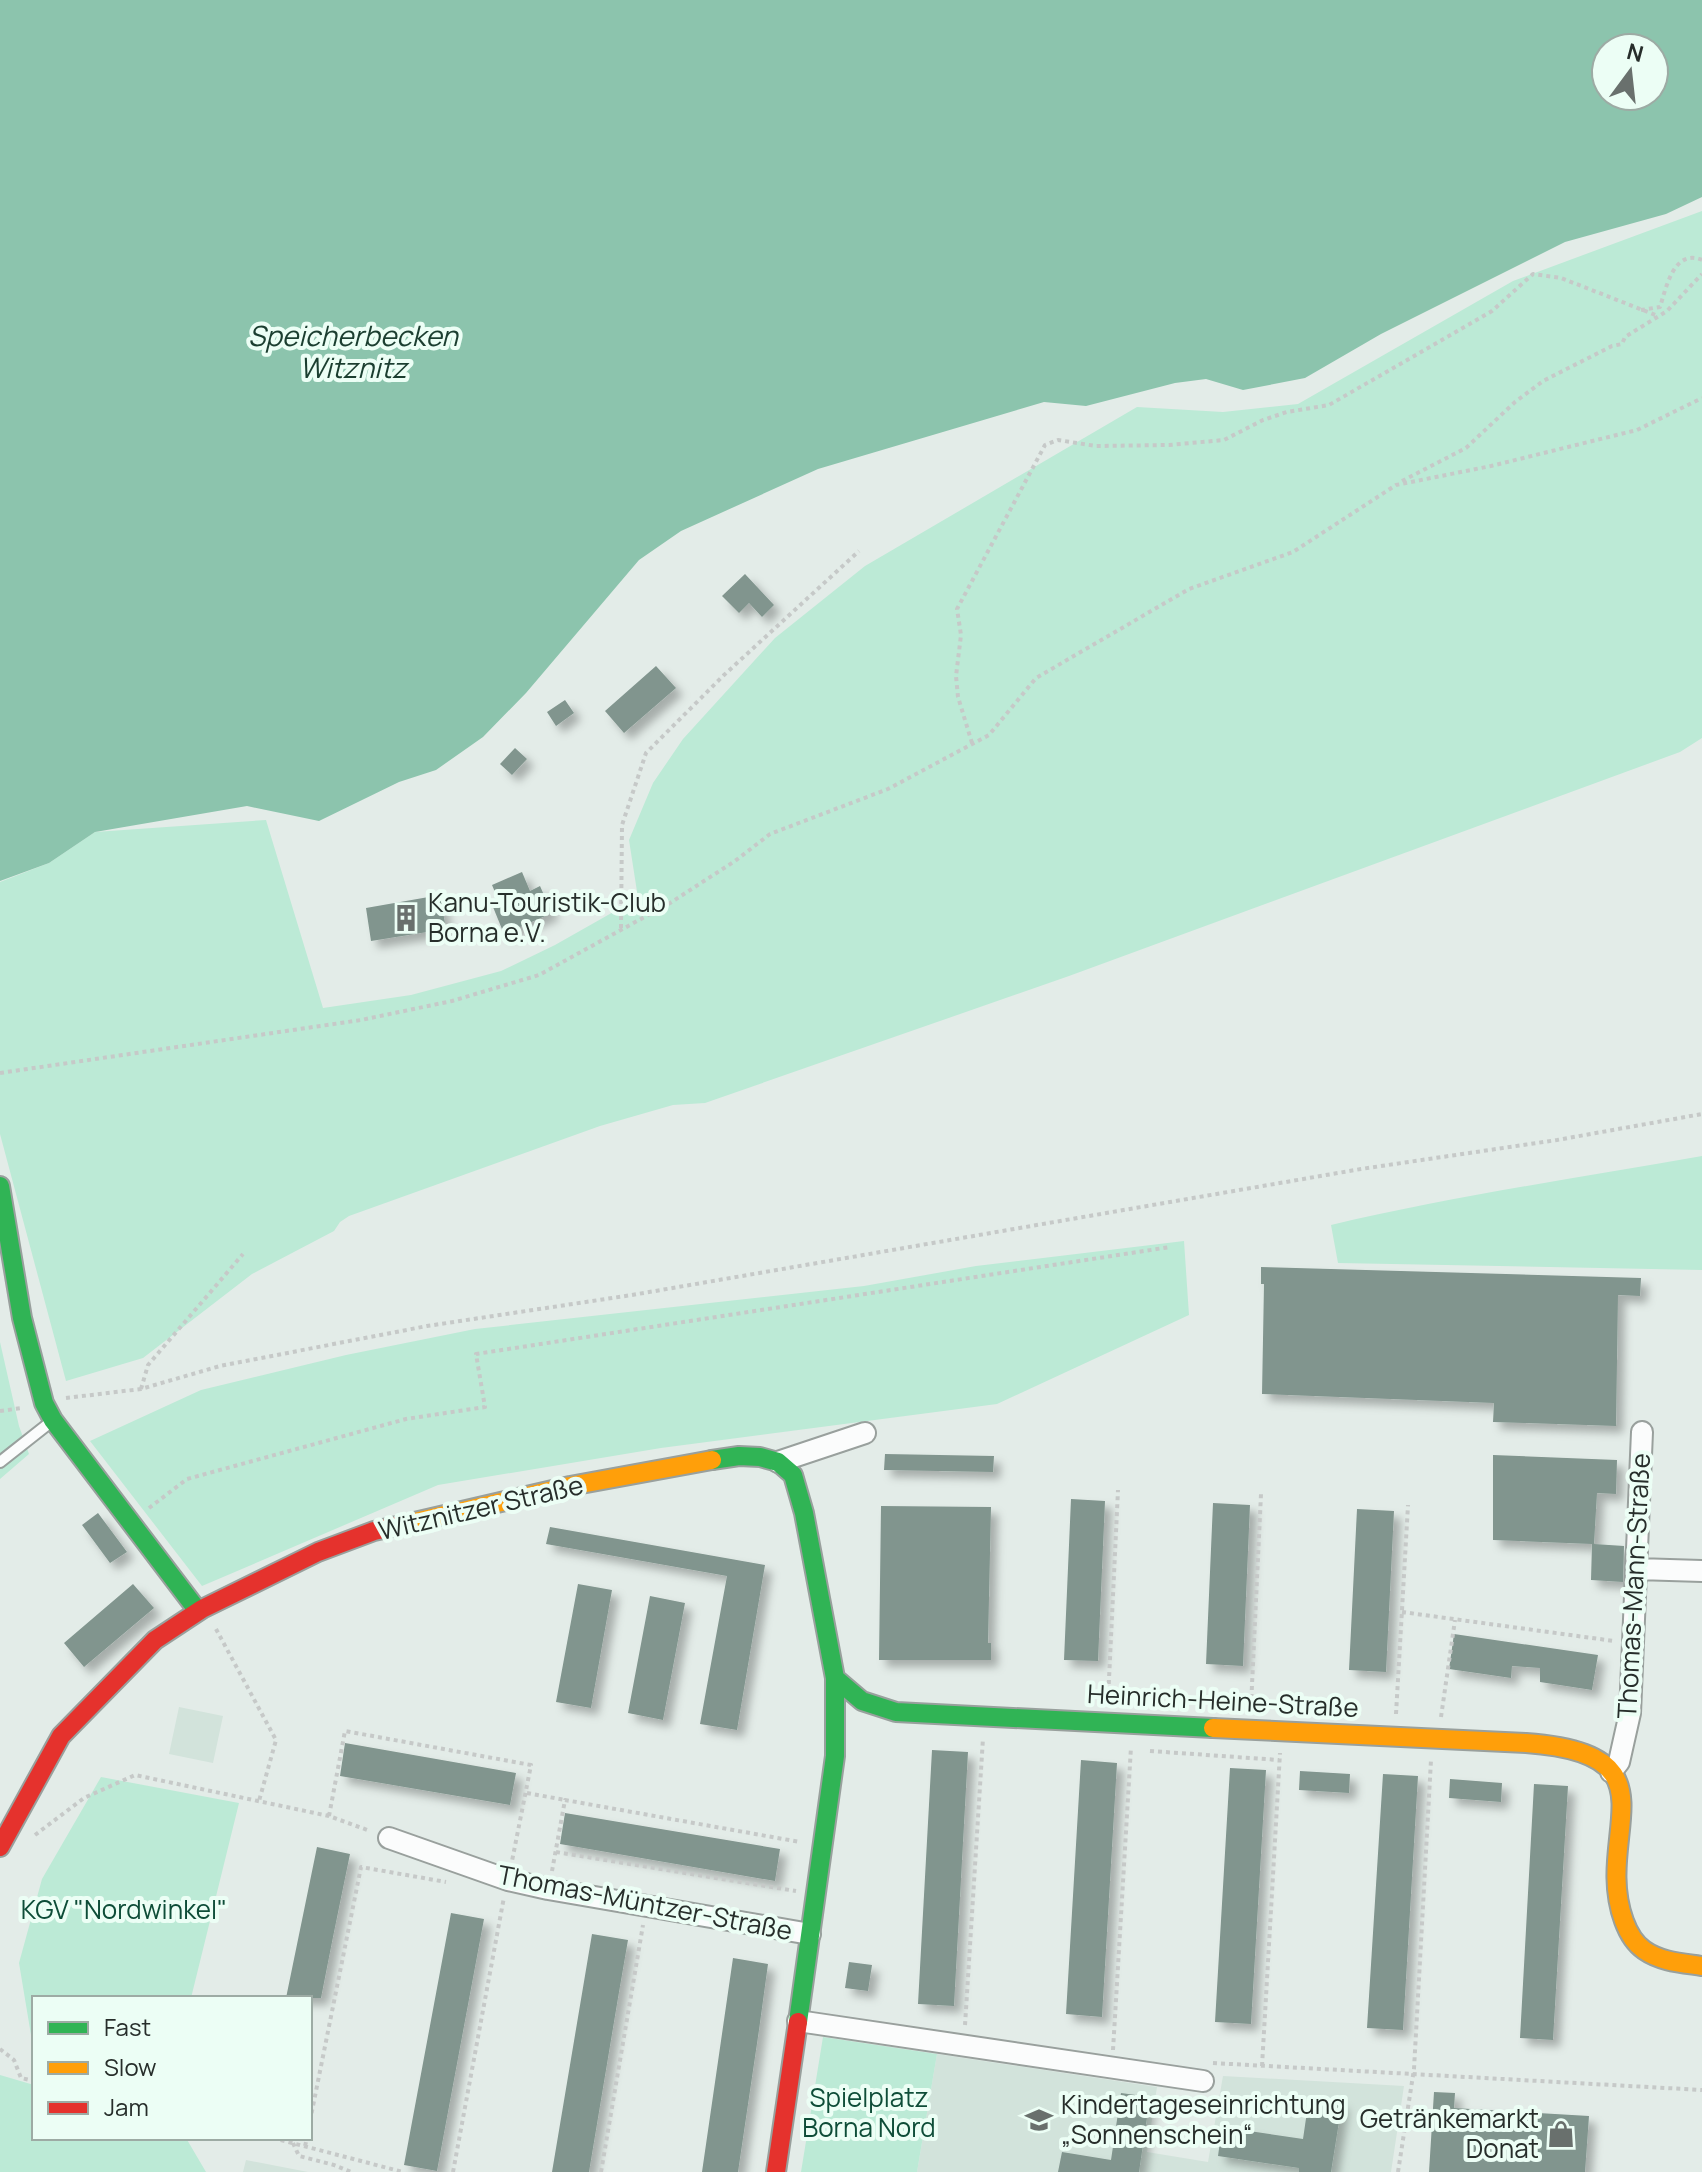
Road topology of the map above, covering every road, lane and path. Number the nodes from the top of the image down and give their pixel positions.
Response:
1 (1702, 260) edge
2 (1702, 274) edge
3 (1639, 310) junction
4 (1658, 316) junction
5 (1702, 398) edge
6 (1396, 485) junction
7 (859, 551) dead end
8 (972, 743) junction
9 (621, 928) junction
10 (0, 1073) edge
11 (1702, 1114) edge
12 (0, 1186) edge
13 (1170, 1247) dead end
14 (243, 1254) dead end
15 (141, 1389) junction
16 (44, 1403) junction
17 (53, 1420) junction
18 (1642, 1432) dead end
19 (865, 1433) dead end
20 (0, 1462) edge
21 (778, 1462) junction
22 (1118, 1490) dead end
23 (1261, 1494) dead end
24 (1408, 1505) dead end
25 (131, 1521) junction
26 (1637, 1569) junction
27 (1702, 1571) edge
28 (200, 1610) junction
29 (1402, 1612) junction
30 (1455, 1620) junction
31 (1634, 1644) junction
32 (835, 1678) junction
33 (985, 1716) junction
34 (1107, 1721) junction
35 (1132, 1722) junction
36 (1250, 1728) junction
37 (1281, 1730) junction
38 (1395, 1736) junction
39 (1435, 1739) junction
40 (1130, 1750) junction
41 (1279, 1760) junction
42 (1611, 1772) junction
43 (527, 1793) junction
44 (565, 1800) junction
45 (259, 1801) junction
46 (329, 1816) junction
47 (389, 1838) joint
48 (28, 1839) dead end
49 (810, 1843) dead end
50 (0, 1847) edge
51 (556, 1852) junction
52 (508, 1880) junction
53 (447, 1882) dead end
54 (548, 1889) junction
55 (802, 1892) dead end
56 (645, 1907) junction
57 (810, 1934) junction
58 (1702, 1966) edge
59 (798, 2021) junction
60 (963, 2047) junction
61 (0, 2049) edge
62 (1262, 2066) junction
63 (1112, 2068) junction
64 (1411, 2074) junction
65 (32, 2081) edge
66 (1203, 2081) joint
67 (1702, 2090) edge
68 (312, 2111) edge
69 (281, 2140) edge
70 (306, 2140) edge
71 (293, 2143) junction
72 (305, 2146) junction
73 (351, 2172) edge
74 (403, 2172) edge
75 (453, 2172) edge
76 (601, 2172) edge
77 (776, 2172) edge
78 (1398, 2172) edge

1 - 3 path
2 - 4 path
3 - 4 path
3 - 8 path
4 - 6 path
5 - 6 path
6 - 8 path
7 - 9 path
8 - 9 path
9 - 10 path
11 - 15 path
12 - 16 street
13 - 25 path
14 - 15 path
15 - 16 path
16 - 17 street
17 - 20 lane
17 - 25 street
18 - 26 street, Thomas-Mann-Straße
19 - 21 street, Witznitzer Straße
21 - 28 street, Witznitzer Straße
21 - 32 street
22 - 34 path
23 - 36 path
24 - 29 path
25 - 28 street
26 - 27 street
26 - 31 street, Thomas-Mann-Straße
28 - 45 path
28 - 50 street, Witznitzer Straße
29 - 30 path
29 - 38 path
30 - 31 path
30 - 39 path
31 - 42 street, Thomas-Mann-Straße
32 - 33 street, Heinrich-Heine-Straße
32 - 57 street, Thomas-Müntzer-Straße
33 - 34 street, Heinrich-Heine-Straße
33 - 60 path
34 - 35 street, Heinrich-Heine-Straße
35 - 36 street, Heinrich-Heine-Straße
35 - 40 path
36 - 37 street, Heinrich-Heine-Straße
37 - 38 street, Heinrich-Heine-Straße
37 - 41 path
38 - 39 street, Heinrich-Heine-Straße
39 - 42 street, Heinrich-Heine-Straße
39 - 64 path
40 - 41 path
40 - 63 path
41 - 62 path
42 - 58 street
43 - 44 path
43 - 46 path
43 - 52 path
44 - 49 path
44 - 51 path
45 - 46 path
45 - 48 path
46 - 47 path
47 - 52 street, Thomas-Müntzer-Straße
51 - 54 path
51 - 55 path
52 - 54 street, Thomas-Müntzer-Straße
52 - 75 path
53 - 68 path
54 - 56 street, Thomas-Müntzer-Straße
56 - 57 street, Thomas-Müntzer-Straße
56 - 76 path
57 - 59 street, Thomas-Müntzer-Straße
59 - 60 street
59 - 77 street, Thomas-Müntzer-Straße
60 - 63 street
61 - 65 path
62 - 64 path
62 - 66 path
63 - 66 street
64 - 67 path
64 - 78 path
69 - 71 path
70 - 72 path
71 - 72 path
71 - 73 path
72 - 74 path

